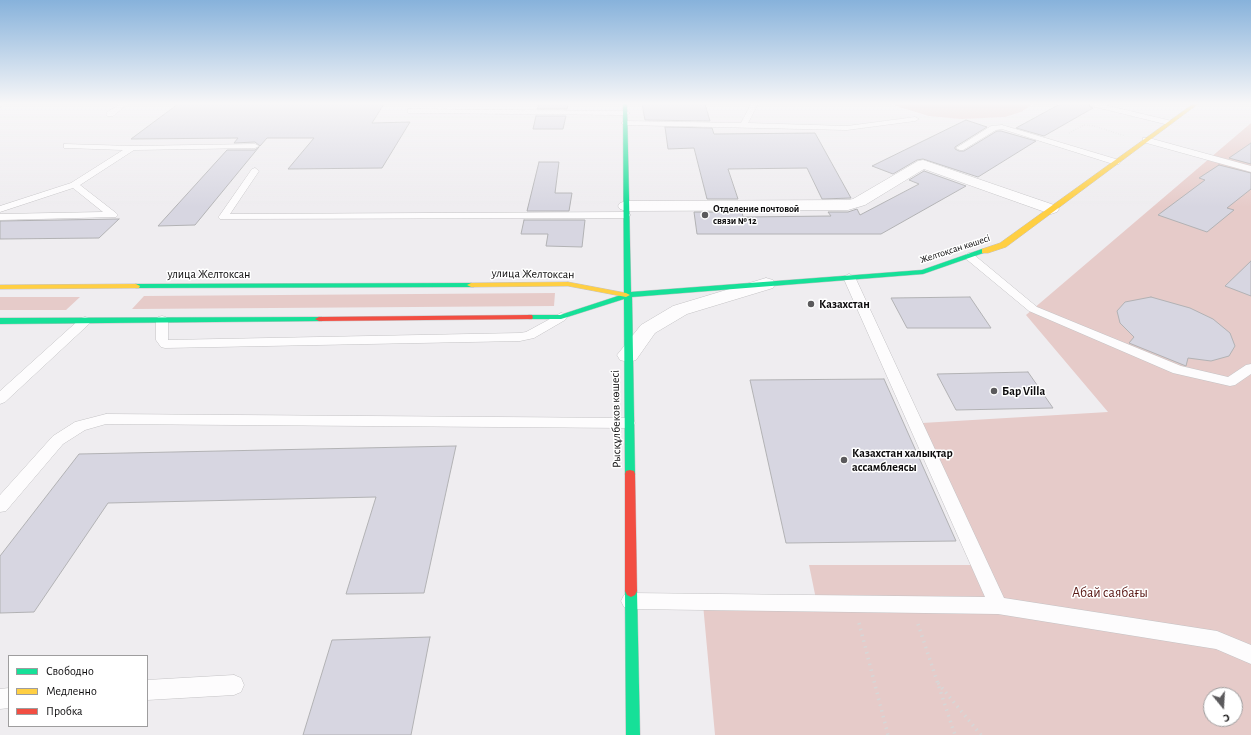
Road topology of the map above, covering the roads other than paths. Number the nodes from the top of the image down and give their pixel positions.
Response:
1 (625, 138) edge
2 (976, 138) edge
3 (1040, 138) edge
4 (1146, 140) joint
5 (67, 146) dead end
6 (255, 146) dead end
7 (132, 148) junction
8 (960, 148) dead end
9 (1116, 162) junction
10 (1251, 169) edge
11 (255, 171) dead end
12 (74, 185) junction
13 (0, 208) edge
14 (1052, 209) junction
15 (626, 211) junction
16 (0, 218) edge
17 (969, 256) junction
18 (849, 277) junction
19 (766, 284) junction
20 (117, 287) junction
21 (0, 288) edge
22 (627, 295) junction
23 (106, 298) dead end
24 (96, 309) dead end
25 (561, 317) junction
26 (162, 320) junction
27 (85, 321) junction
28 (1, 322) edge
29 (628, 355) junction
30 (1251, 368) edge
31 (0, 399) edge
32 (628, 423) junction
33 (0, 506) edge
34 (630, 601) junction
35 (998, 606) junction
36 (1251, 655) edge
37 (234, 685) dead end
38 (148, 690) edge
39 (633, 735) edge

1 - 15 main road, Рысқұлбеков көшесі
2 - 8 lane
3 - 9 lane
4 - 9 main road, Желтоқсан көшесі
4 - 10 lane
5 - 7 lane
6 - 7 lane
7 - 12 lane
9 - 14 main road, Желтоқсан көшесі
11 - 15 lane
12 - 13 lane
12 - 16 lane
14 - 15 street
14 - 17 main road, Желтоқсан көшесі
15 - 22 main road, Рысқұлбеков көшесі
17 - 18 main road, Желтоқсан көшесі
17 - 30 lane
18 - 19 main road, Желтоқсан көшесі
18 - 35 lane
19 - 22 main road, Желтоқсан көшесі
19 - 29 street
20 - 21 main road, улица Желтоксан
20 - 22 main road, улица Желтоксан
20 - 23 main road
22 - 25 main road
22 - 29 main road, Рысқұлбеков көшесі
24 - 27 main road
25 - 26 main road
25 - 26 lane
26 - 27 main road
27 - 28 main road
27 - 31 lane
29 - 32 main road, Рысқұлбеков көшесі
32 - 33 lane
32 - 34 main road, Рысқұлбеков көшесі
34 - 35 lane
34 - 39 main road, Рысқұлбеков көшесі
35 - 36 lane
37 - 38 lane

